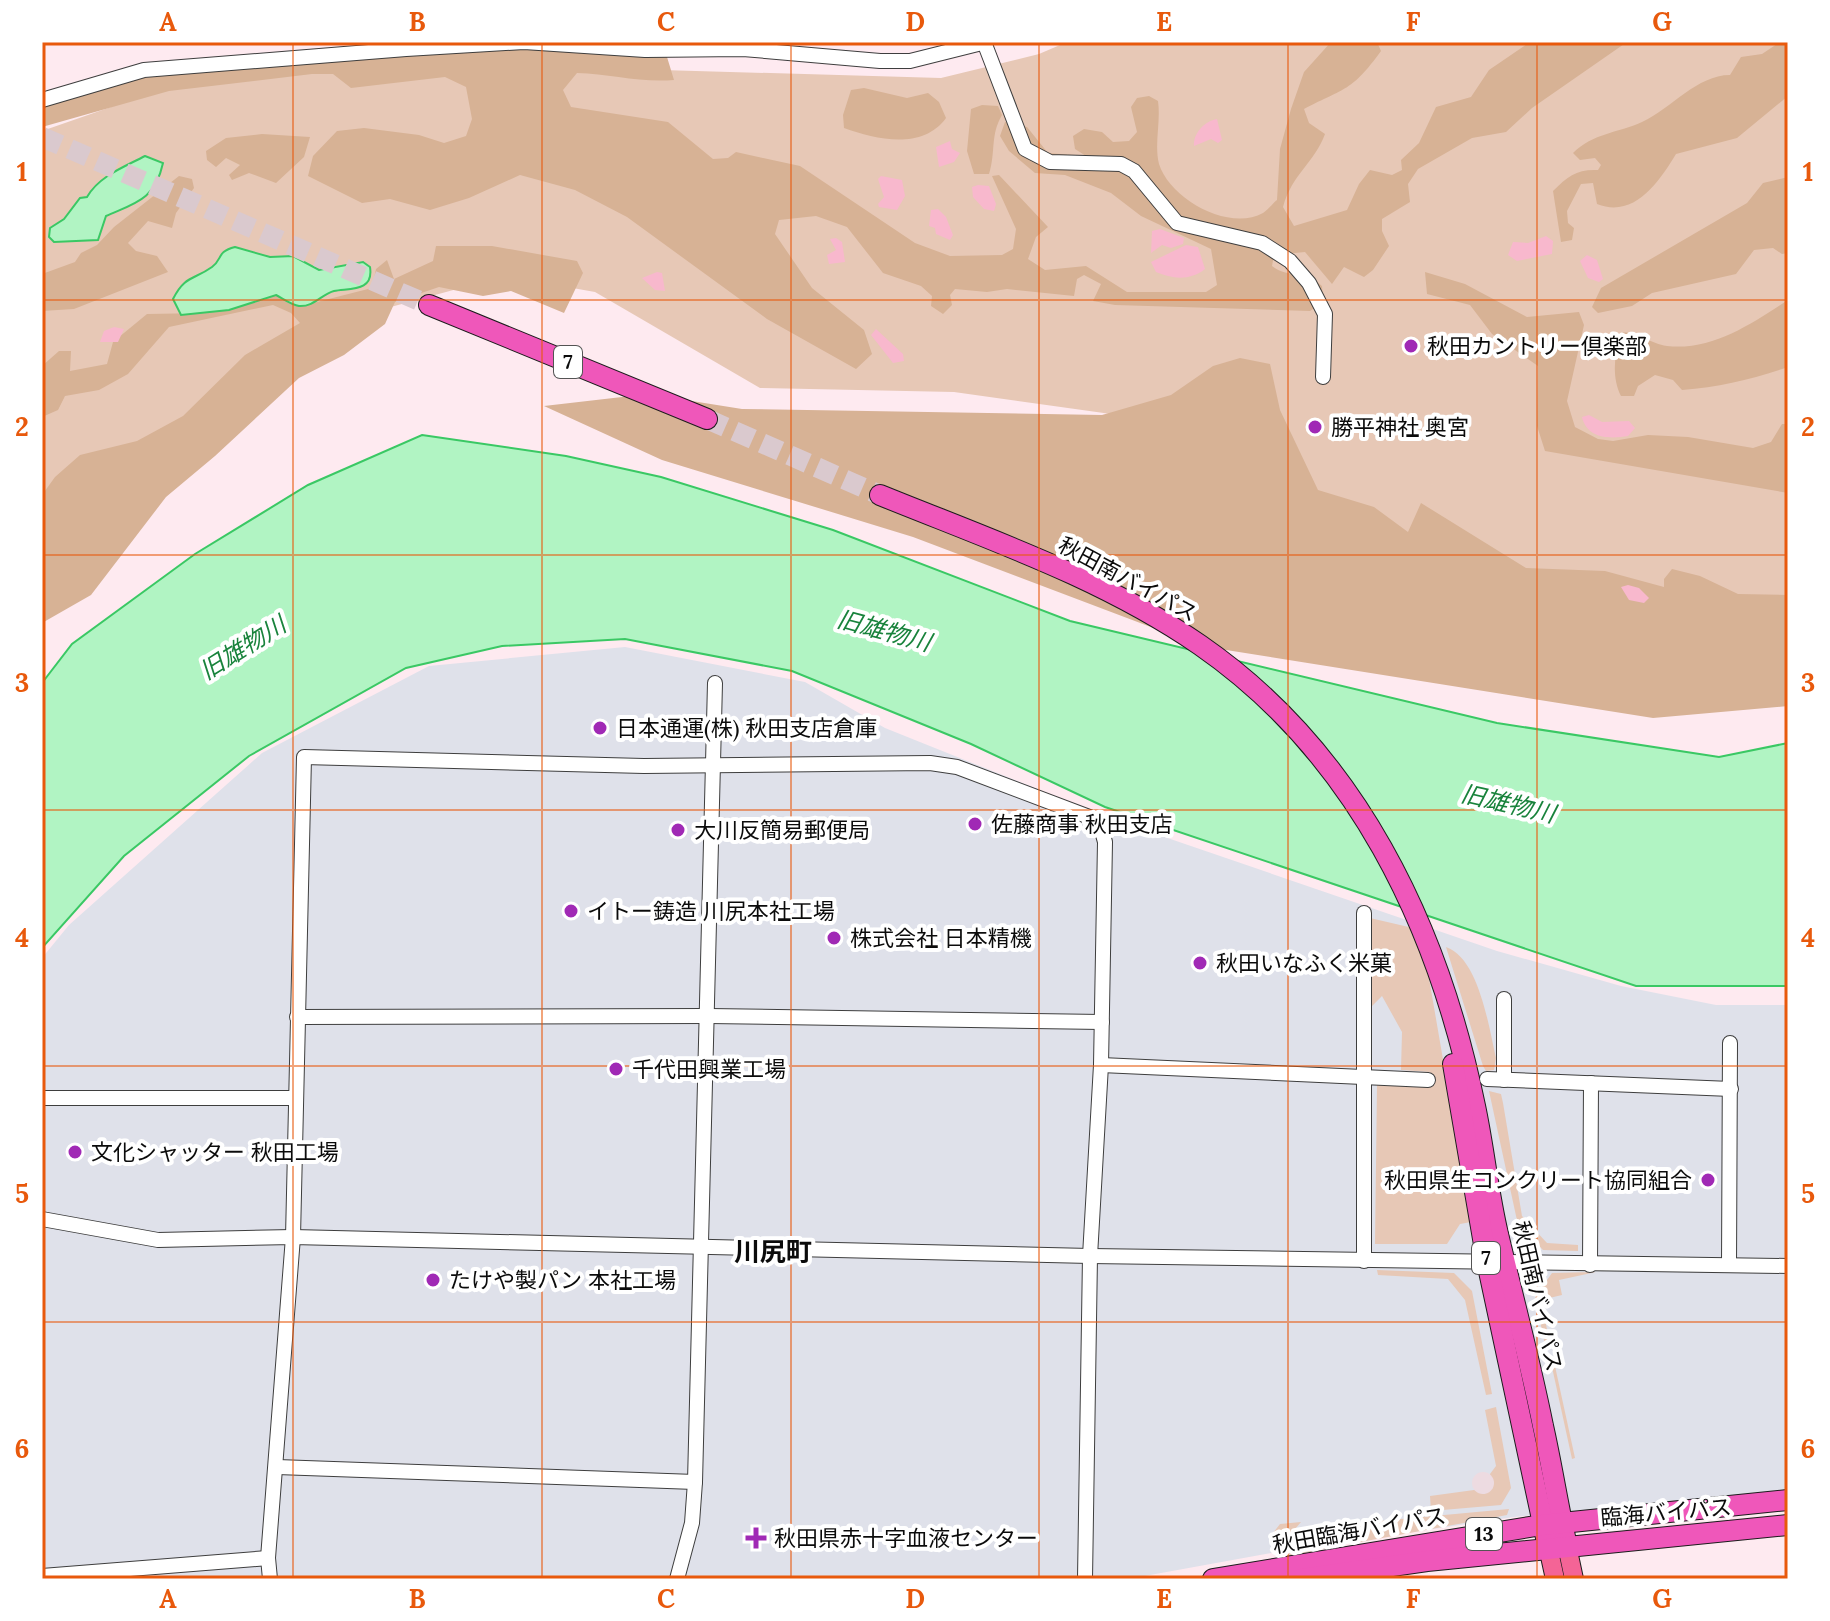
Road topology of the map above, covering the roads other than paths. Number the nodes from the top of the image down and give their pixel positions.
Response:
1 (985, 42) edge
2 (42, 100) edge
3 (429, 305) tunnel mouth
4 (1323, 377) dead end
5 (707, 419) tunnel mouth
6 (880, 495) tunnel mouth
7 (715, 683) dead end
8 (712, 766) junction
9 (1364, 913) dead end
10 (1504, 999) dead end
11 (709, 1016) junction
12 (297, 1017) junction
13 (1102, 1022) junction
14 (1730, 1043) dead end
15 (1101, 1065) junction
16 (1365, 1077) junction
17 (1487, 1079) dead end
18 (1428, 1080) dead end
19 (1504, 1080) junction
20 (1591, 1083) junction
21 (1731, 1089) junction
22 (42, 1098) edge
23 (294, 1098) junction
24 (42, 1219) edge
25 (293, 1237) junction
26 (702, 1248) junction
27 (1090, 1256) junction
28 (1364, 1261) junction
29 (1497, 1263) junction
30 (1590, 1265) junction
31 (1729, 1265) junction
32 (1788, 1266) edge
33 (277, 1467) junction
34 (695, 1482) junction
35 (1788, 1500) edge
36 (1552, 1523) junction
37 (1788, 1525) edge
38 (1558, 1546) junction
39 (268, 1558) junction
40 (1426, 1570) edge
41 (42, 1576) edge
42 (270, 1579) edge
43 (677, 1579) edge
44 (1085, 1579) edge
45 (1213, 1579) edge
46 (1301, 1579) edge
47 (1555, 1579) edge
48 (1574, 1579) edge

1 - 2 street
1 - 4 street
3 - 5 highway, 7
6 - 29 highway, 秋田南バイパス / 7
7 - 8 street
8 - 11 street
8 - 12 street
8 - 13 street
9 - 16 street
10 - 19 street
11 - 12 street
11 - 13 street
11 - 26 street
12 - 23 street
13 - 15 street
14 - 21 street
15 - 16 street
15 - 27 street
16 - 18 street
16 - 28 street
17 - 19 street
19 - 20 street
20 - 21 street
20 - 30 street
21 - 31 street
22 - 23 street
23 - 25 street
24 - 25 street
25 - 26 street
25 - 33 street
26 - 27 street
26 - 34 street
27 - 28 street
27 - 44 street
28 - 29 street
29 - 30 street
29 - 36 highway, 秋田南バイパス / 7
30 - 31 street
31 - 32 street
33 - 34 street
33 - 39 street
34 - 43 street
35 - 36 highway, 臨海バイパス
36 - 38 highway, 秋田南バイパス / 7
36 - 45 highway, 秋田臨海バイパス / 13
37 - 38 highway, 臨海バイパス
38 - 40 highway, 秋田臨海バイパス / 13
38 - 47 main road
38 - 48 main road
39 - 41 street
39 - 42 street
40 - 46 highway, 秋田臨海バイパス / 13

